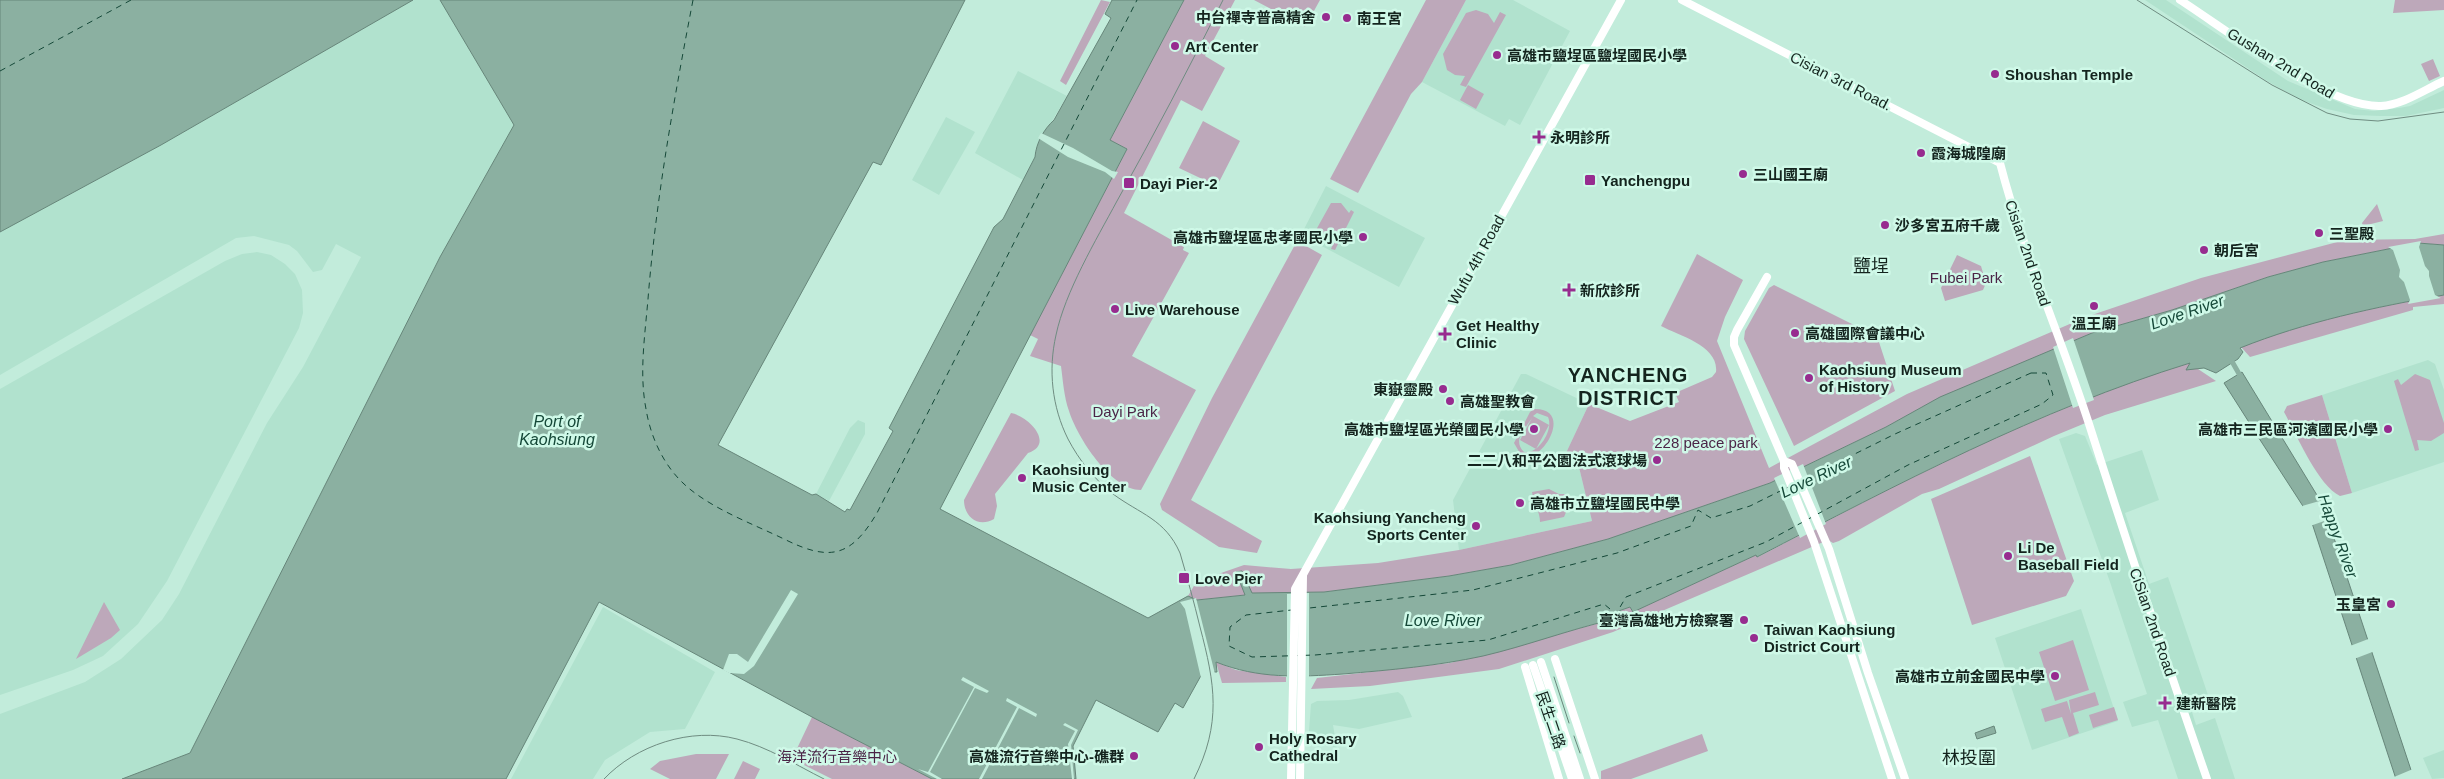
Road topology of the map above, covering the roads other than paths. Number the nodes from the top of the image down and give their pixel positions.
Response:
1 (1621, 0) edge
2 (1682, 0) edge
3 (2180, 0) edge
4 (2444, 81) edge
5 (2000, 164) joint
6 (1767, 277) dead end
7 (2082, 407) joint
8 (1784, 461) junction
9 (1555, 659) dead end
10 (1541, 662) dead end
11 (1298, 677) junction
12 (1291, 779) edge
13 (1300, 779) edge
14 (1559, 779) edge
15 (1572, 779) edge
16 (1580, 779) edge
17 (1595, 779) edge
18 (1892, 779) edge
19 (1905, 779) edge
20 (2207, 779) edge

1 - 11 street, Wufu 4th Road
2 - 5 street, Cisian 3rd Road.
3 - 4 street, Gushan 2nd Road
5 - 7 street, Cisian 2nd Road
6 - 8 street
7 - 20 street, CiSian 2nd Road
8 - 18 street
8 - 19 street
9 - 17 street
10 - 16 street
11 - 12 street
11 - 13 street
14 - 15 street, 民生二路

